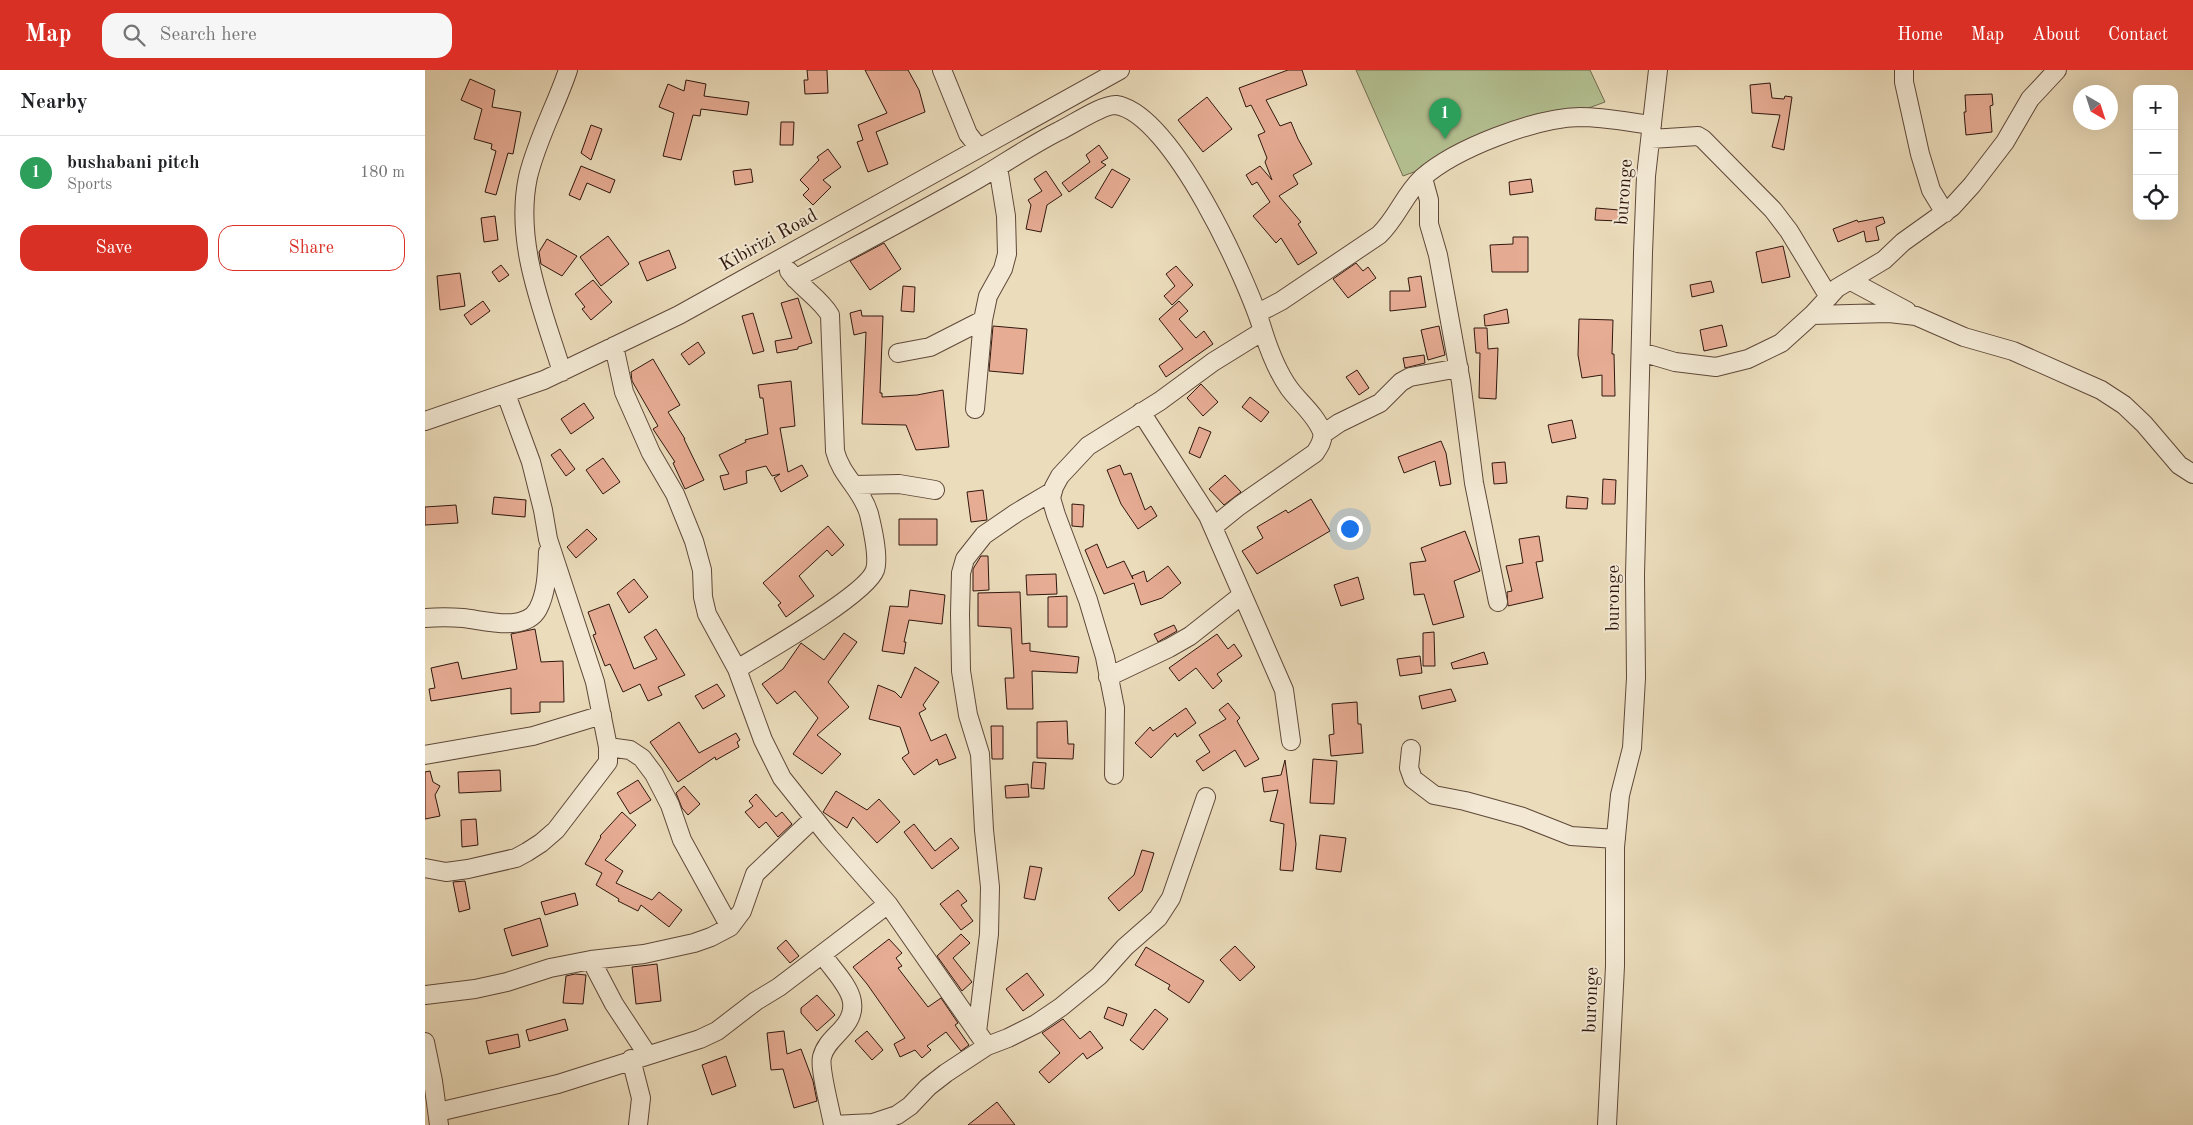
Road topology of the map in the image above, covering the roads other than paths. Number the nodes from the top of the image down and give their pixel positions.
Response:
1 (568, 70) edge
2 (942, 70) edge
3 (1658, 70) edge
4 (1904, 70) edge
5 (2057, 70) edge
6 (1113, 72) edge
7 (1651, 132) junction
8 (979, 148) junction
9 (998, 167) junction
10 (1423, 178) junction
11 (911, 186) junction
12 (929, 206) junction
13 (1945, 213) junction
14 (781, 259) junction
15 (795, 279) junction
16 (1851, 281) junction
17 (1829, 297) junction
18 (1258, 314) junction
19 (1812, 315) junction
20 (1916, 316) junction
21 (983, 320) junction
22 (1263, 330) junction
23 (614, 346) junction
24 (1641, 352) junction
25 (898, 353) dead end
26 (1459, 368) junction
27 (562, 372) junction
28 (507, 394) junction
29 (975, 409) dead end
30 (1141, 412) junction
31 (425, 421) edge
32 (1323, 434) junction
33 (2193, 474) edge
34 (855, 485) junction
35 (935, 490) dead end
36 (1053, 491) junction
37 (1213, 527) junction
38 (548, 539) junction
39 (1242, 595) junction
40 (1498, 602) dead end
41 (425, 618) edge
42 (737, 668) junction
43 (1108, 677) junction
44 (602, 715) junction
45 (1291, 741) dead end
46 (608, 747) junction
47 (1411, 749) dead end
48 (425, 755) edge
49 (1115, 775) dead end
50 (1206, 797) dead end
51 (813, 818) junction
52 (1615, 838) junction
53 (425, 868) edge
54 (888, 904) junction
55 (730, 927) junction
56 (822, 954) junction
57 (591, 960) junction
58 (425, 996) edge
59 (982, 1039) junction
60 (425, 1042) edge
61 (639, 1057) junction
62 (435, 1119) edge
63 (873, 1124) edge
64 (638, 1125) edge
65 (833, 1125) edge
66 (1607, 1125) edge

1 - 27 street
2 - 8 street
3 - 7 street, buronge
4 - 13 street
5 - 13 street
6 - 8 street, Kibirizi Road
7 - 10 street
7 - 17 street
7 - 24 street, buronge
8 - 11 street, Kibirizi Road
9 - 12 street
9 - 18 street
9 - 21 street
10 - 18 street
10 - 26 street
11 - 12 street
11 - 14 street, Kibirizi Road
12 - 15 street
13 - 16 street
14 - 15 street
14 - 23 street, Kibirizi Road
15 - 34 street
16 - 17 street
16 - 20 street
17 - 19 street
18 - 22 street
19 - 20 street
19 - 24 street
20 - 33 street
21 - 25 street
21 - 29 street
22 - 30 street
22 - 32 street
23 - 27 street, Kibirizi Road
23 - 42 street
24 - 52 street, buronge
26 - 32 street
26 - 40 street
27 - 28 street, Kibirizi Road
28 - 31 street, Kibirizi Road
28 - 38 street
30 - 36 street
30 - 37 street
32 - 37 street
34 - 35 street
34 - 42 street
36 - 43 street
36 - 59 street
37 - 39 street
38 - 41 street
38 - 44 street
39 - 43 street
39 - 45 street
42 - 51 street
43 - 49 street
44 - 46 street
44 - 48 street
46 - 53 street
46 - 55 street
47 - 52 street
50 - 59 street
51 - 54 street
51 - 55 street
52 - 66 street, buronge
54 - 56 street
54 - 59 street
55 - 57 street
56 - 61 street
56 - 65 street
57 - 58 street
57 - 61 street
59 - 63 street
60 - 62 street
61 - 62 street
61 - 64 street
63 - 65 street

